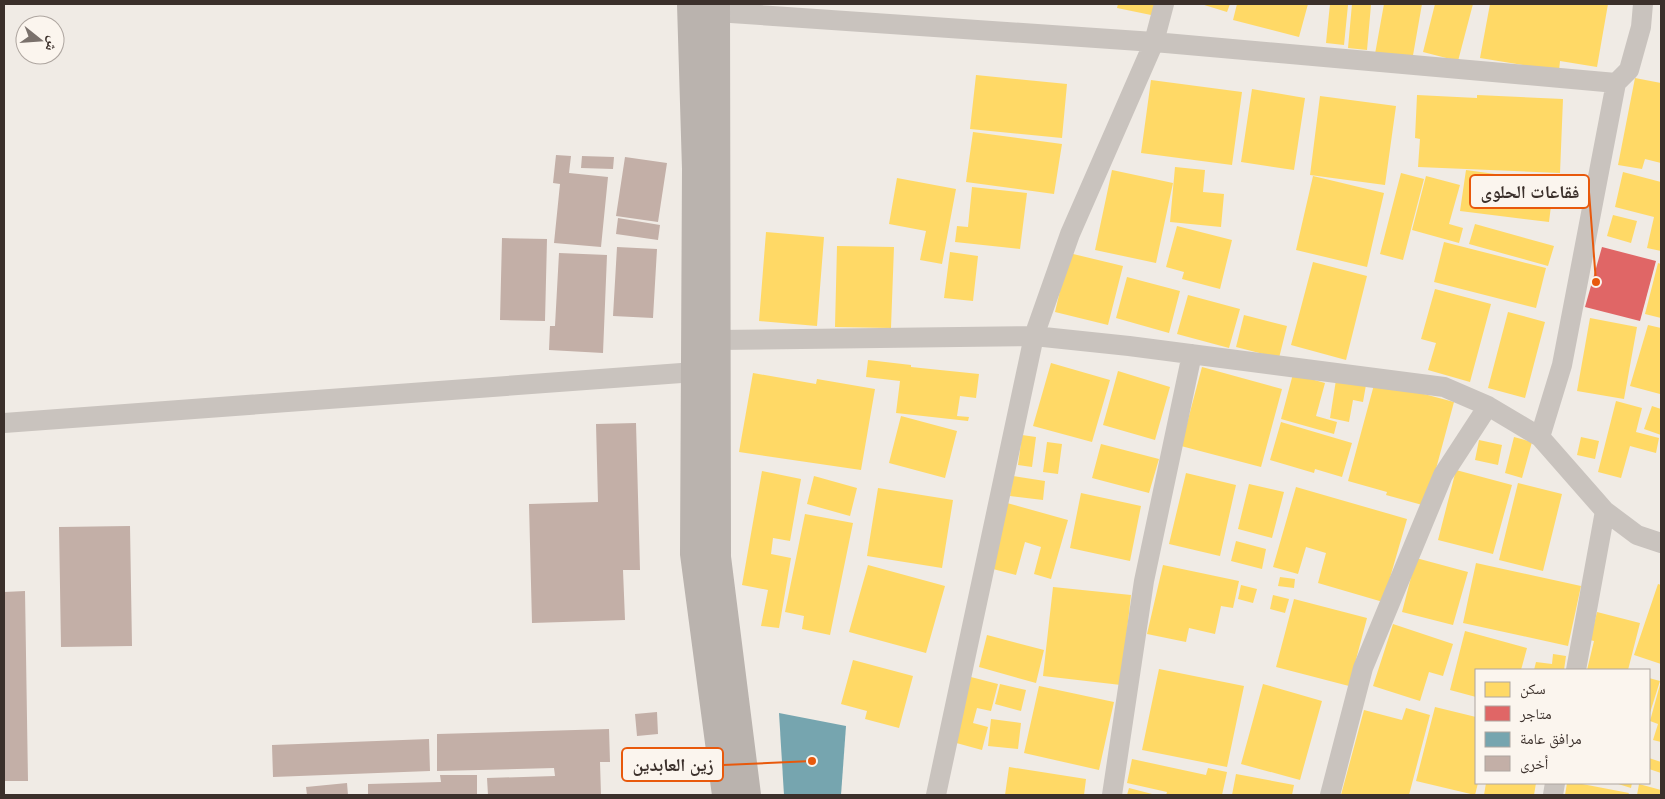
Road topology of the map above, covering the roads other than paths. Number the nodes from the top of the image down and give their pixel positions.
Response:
1 (1164, 4) edge
2 (1643, 4) edge
3 (708, 7) edge
4 (1154, 42) junction
5 (1616, 83) junction
6 (1034, 336) junction
7 (717, 340) junction
8 (1192, 354) junction
9 (695, 372) junction
10 (1488, 406) junction
11 (4, 423) edge
12 (1540, 437) junction
13 (1605, 511) junction
14 (1661, 543) edge
15 (1576, 669) edge
16 (726, 795) edge
17 (747, 795) edge
18 (936, 795) edge
19 (1112, 795) edge
20 (1330, 795) edge

1 - 4 street
2 - 5 street
3 - 4 street
3 - 7 street
3 - 9 street
4 - 5 street
4 - 6 street
5 - 12 street
6 - 7 street
6 - 8 street
6 - 18 street
7 - 17 street
8 - 10 street
8 - 19 street
9 - 11 street
9 - 16 street
10 - 12 street
10 - 20 street
12 - 13 street
13 - 14 street
13 - 15 street

